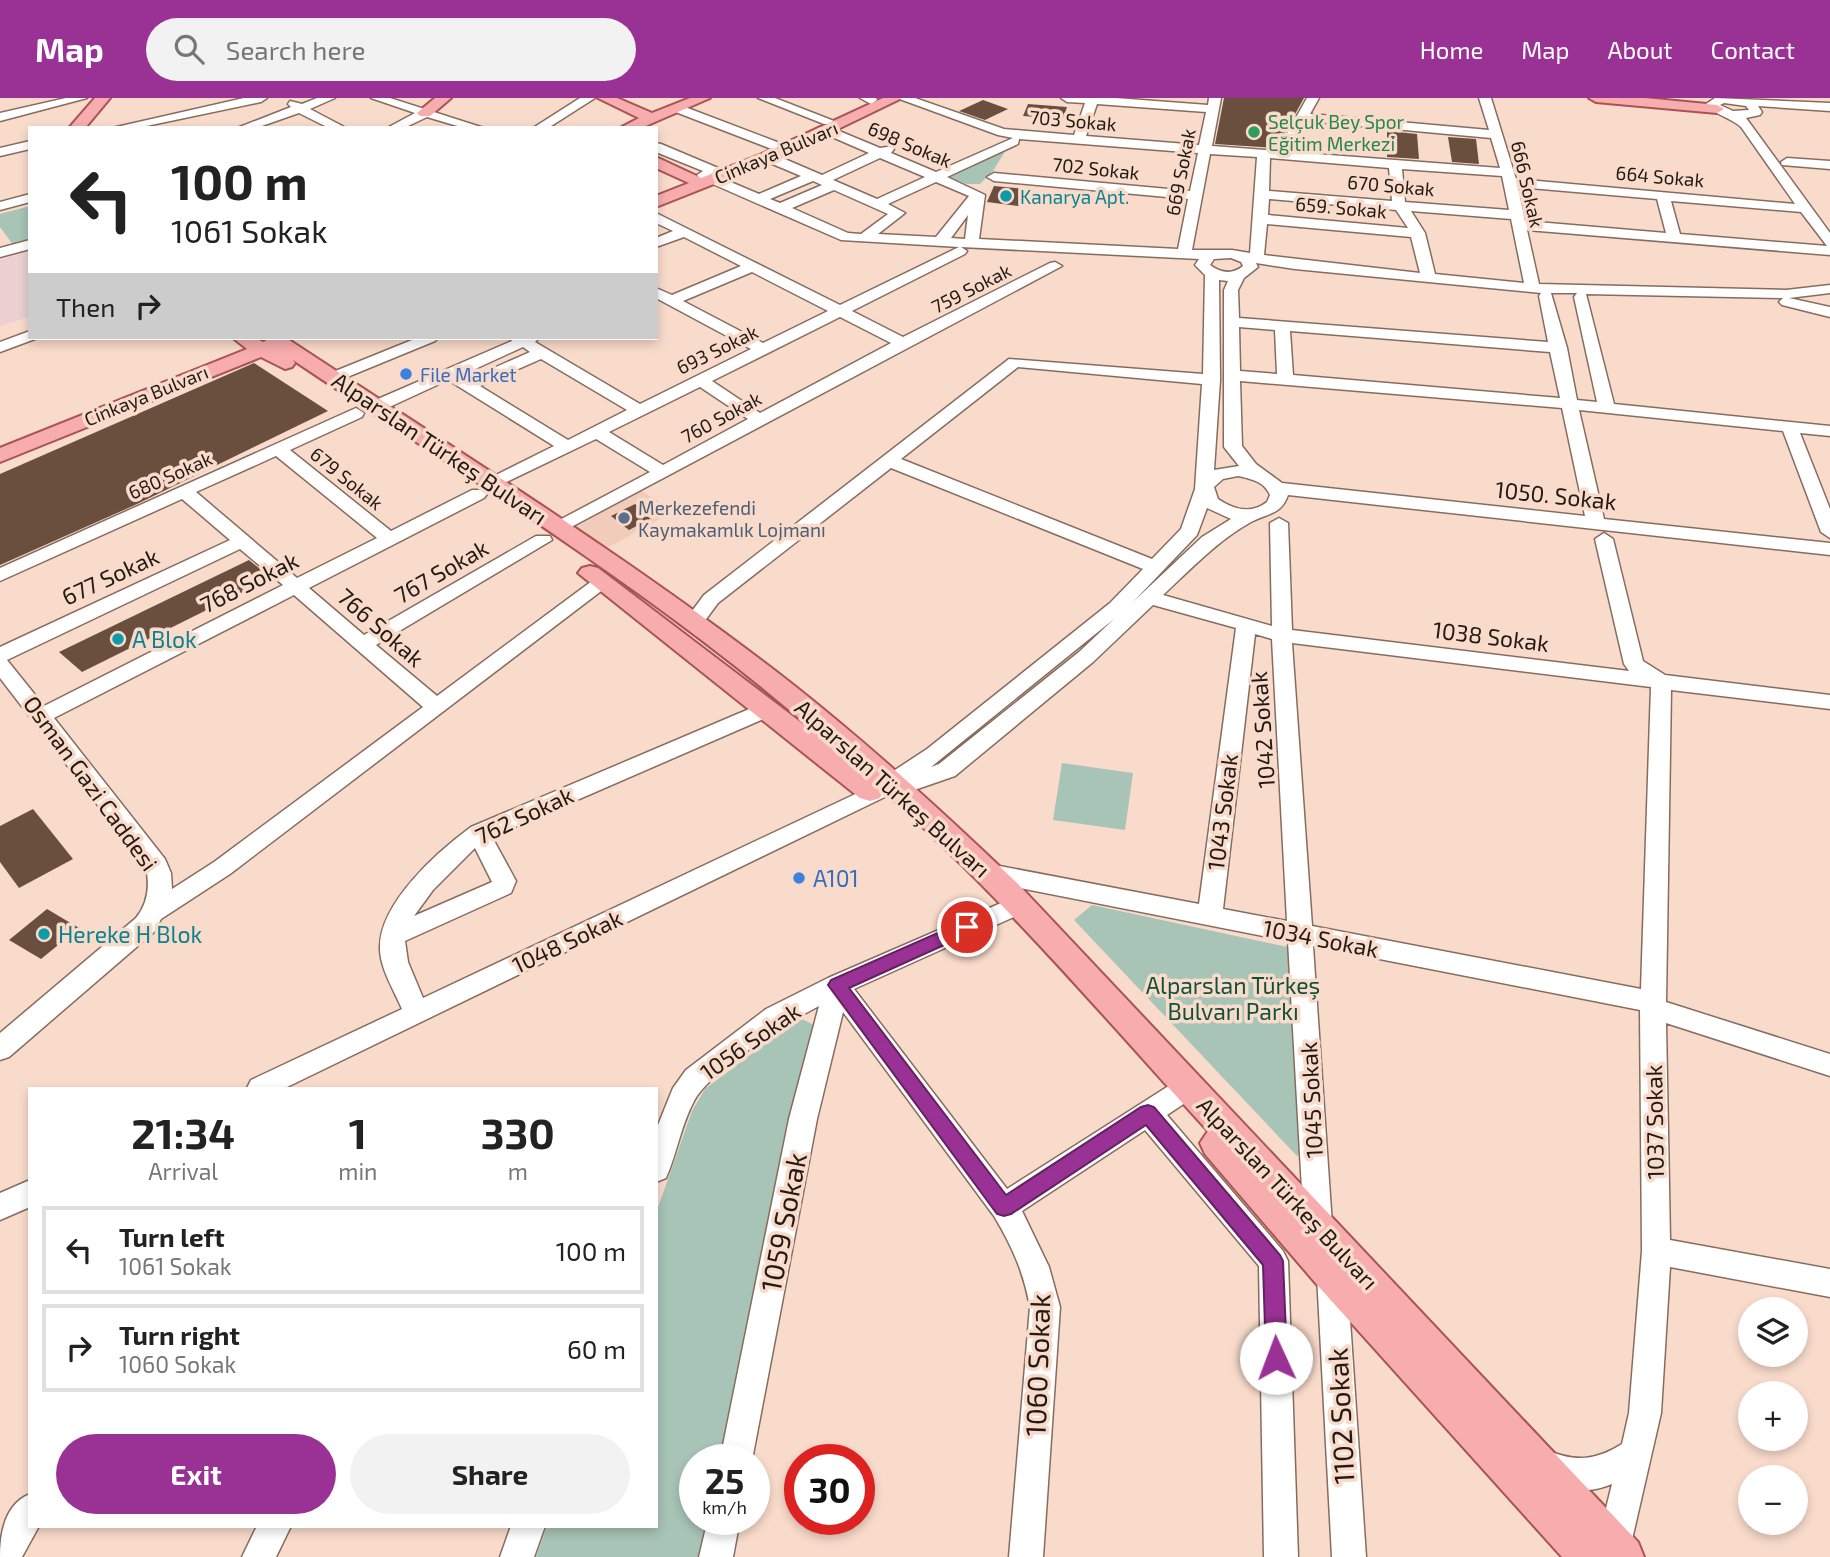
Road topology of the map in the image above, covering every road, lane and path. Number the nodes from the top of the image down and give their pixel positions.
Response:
1 (81, 98) edge
2 (103, 98) edge
3 (116, 98) edge
4 (261, 98) edge
5 (286, 98) edge
6 (329, 98) edge
7 (377, 98) edge
8 (444, 98) edge
9 (589, 98) edge
10 (605, 98) edge
11 (703, 98) edge
12 (764, 98) edge
13 (902, 98) edge
14 (1066, 98) edge
15 (1313, 98) edge
16 (1485, 98) edge
17 (1597, 98) edge
18 (1663, 98) edge
19 (878, 100) edge
20 (1092, 100) junction
21 (1738, 100) edge
22 (1718, 102) edge
23 (1214, 104) edge
24 (45, 106) junction
25 (1824, 106) edge
26 (677, 108) junction
27 (302, 109) junction
28 (186, 112) junction
29 (425, 113) junction
30 (1755, 113) junction
31 (1735, 115) junction
32 (0, 117) edge
33 (1304, 117) junction
34 (651, 118) junction
35 (145, 121) junction
36 (969, 121) junction
37 (832, 125) junction
38 (78, 126) edge
39 (93, 126) edge
40 (126, 126) edge
41 (249, 126) edge
42 (336, 126) edge
43 (397, 126) edge
44 (471, 126) edge
45 (542, 126) edge
46 (632, 126) edge
47 (0, 130) edge
48 (1497, 135) junction
49 (1017, 138) junction
50 (1079, 140) junction
51 (28, 145) edge
52 (658, 148) edge
53 (1203, 150) junction
54 (774, 151) junction
55 (0, 152) edge
56 (881, 152) junction
57 (1264, 155) junction
58 (1281, 156) junction
59 (1787, 162) junction
60 (658, 163) edge
61 (1395, 165) junction
62 (1830, 165) edge
63 (943, 169) junction
64 (705, 177) junction
65 (994, 177) junction
66 (826, 178) junction
67 (1509, 178) junction
68 (658, 193) edge
69 (978, 195) junction
70 (1263, 195) junction
71 (1195, 196) junction
72 (1663, 196) junction
73 (761, 198) dead end
74 (28, 199) edge
75 (885, 200) junction
76 (658, 201) edge
77 (1399, 205) junction
78 (0, 206) edge
79 (780, 208) dead end
80 (1808, 209) junction
81 (658, 218) edge
82 (1261, 219) junction
83 (1830, 219) edge
84 (1517, 220) junction
85 (683, 232) junction
86 (1418, 233) junction
87 (1674, 236) junction
88 (863, 239) junction
89 (891, 240) junction
90 (658, 242) edge
91 (940, 242) junction
92 (1830, 243) edge
93 (28, 245) edge
94 (966, 248) junction
95 (1830, 251) edge
96 (0, 253) edge
97 (1184, 254) junction
98 (1055, 266) dead end
99 (1209, 266) junction
100 (751, 267) junction
101 (1247, 269) junction
102 (1428, 278) junction
103 (1537, 288) junction
104 (1830, 289) edge
105 (658, 293) edge
106 (1581, 297) junction
107 (672, 300) junction
108 (1777, 301) junction
109 (1830, 303) edge
110 (838, 312) junction
111 (1830, 312) edge
112 (1233, 322) junction
113 (28, 325) edge
114 (1282, 326) junction
115 (0, 334) edge
116 (28, 337) edge
117 (260, 340) edge
118 (425, 340) edge
119 (523, 340) edge
120 (526, 340) edge
121 (904, 343) junction
122 (0, 347) edge
123 (764, 349) junction
124 (542, 352) junction
125 (1575, 359) junction
126 (451, 375) junction
127 (1232, 376) junction
128 (334, 377) junction
129 (700, 380) junction
130 (1212, 380) junction
131 (1285, 380) junction
132 (467, 386) junction
133 (1569, 404) junction
134 (1607, 408) junction
135 (367, 410) junction
136 (639, 410) junction
137 (760, 420) junction
138 (1789, 426) junction
139 (595, 431) junction
140 (1830, 431) edge
141 (0, 443) edge
142 (566, 446) junction
143 (278, 449) junction
144 (0, 456) edge
145 (887, 460) junction
146 (663, 472) junction
147 (485, 489) junction
148 (1204, 489) junction
149 (184, 491) junction
150 (1274, 498) junction
151 (1825, 507) edge
152 (1250, 515) junction
153 (1600, 532) junction
154 (1830, 532) edge
155 (550, 534) junction
156 (389, 538) junction
157 (242, 541) junction
158 (1830, 549) edge
159 (1830, 562) edge
160 (1155, 567) junction
161 (0, 575) edge
162 (603, 582) junction
163 (295, 586) junction
164 (1150, 597) junction
165 (694, 622) junction
166 (1246, 625) junction
167 (1282, 635) junction
168 (363, 644) junction
169 (0, 655) edge
170 (0, 664) edge
171 (1661, 682) junction
172 (1830, 702) edge
173 (435, 706) junction
174 (768, 709) junction
175 (43, 715) junction
176 (886, 789) junction
177 (479, 833) junction
178 (989, 873) junction
179 (1009, 909) junction
180 (155, 912) junction
181 (1210, 916) junction
182 (1301, 934) junction
183 (393, 936) junction
184 (837, 985) junction
185 (1653, 1005) junction
186 (416, 1013) junction
187 (0, 1049) edge
188 (1830, 1065) edge
189 (262, 1087) edge
190 (1176, 1095) junction
191 (1148, 1113) junction
192 (658, 1163) edge
193 (28, 1194) edge
194 (0, 1207) edge
195 (1004, 1207) junction
196 (1318, 1225) junction
197 (1656, 1251) junction
198 (1332, 1275) junction
199 (1830, 1283) edge
200 (739, 1444) edge
201 (1634, 1455) junction
202 (1533, 1459) junction
203 (28, 1513) edge
204 (273, 1528) edge
205 (527, 1528) edge
206 (720, 1535) edge
207 (1610, 1555) edge
208 (3, 1557) edge
209 (259, 1557) edge
210 (517, 1557) edge
211 (716, 1557) edge
212 (1026, 1557) edge
213 (1282, 1557) edge
214 (1349, 1557) edge

1 - 24 street
2 - 38 main road
3 - 39 main road
4 - 28 street
5 - 27 street
6 - 27 street
7 - 29 street
8 - 29 main road
9 - 45 street
10 - 34 main road
11 - 26 main road
12 - 37 street
13 - 36 street, 703 Sokak
14 - 20 street
15 - 33 street
16 - 48 street, 666 Sokak
17 - 22 main road
18 - 22 main road
19 - 36 street
19 - 37 main road, Cinkaya Bulvarı
20 - 23 street
20 - 50 street
21 - 22 street
21 - 25 street
21 - 30 street
22 - 31 street
23 - 53 street, 669 Sokak
24 - 32 street
24 - 47 street
25 - 30 street
26 - 34 main road
26 - 54 street
27 - 41 street
27 - 42 street
28 - 35 street
28 - 35 street
29 - 43 street
29 - 44 street
30 - 31 street
30 - 59 street
31 - 80 street
33 - 48 street
33 - 58 street
34 - 46 main road
35 - 40 street
36 - 49 street, 703 Sokak
37 - 54 main road, Cinkaya Bulvarı
37 - 56 street, 698 Sokak
37 - 56 street, 698 Sokak
48 - 67 street, 666 Sokak
49 - 50 street, 703 Sokak
49 - 63 street
49 - 65 street
50 - 53 street, 703 Sokak
51 - 55 street
52 - 64 street
53 - 57 street, 703 Sokak
53 - 71 street, 669 Sokak
54 - 64 main road, Cinkaya Bulvarı
54 - 66 street
54 - 66 street
56 - 63 street, 698 Sokak
56 - 66 street
57 - 58 street, 703 Sokak
57 - 70 street
58 - 61 street, 703 Sokak
59 - 62 street
59 - 83 street
60 - 64 main road
61 - 67 street, 664 Sokak
61 - 77 street
63 - 69 street, 698 Sokak
63 - 75 street
64 - 68 main road, Cinkaya Bulvarı
64 - 76 main road, Cinkaya Bulvarı
64 - 88 street
64 - 94 street
65 - 69 street
65 - 71 street, 702 Sokak
66 - 73 street
66 - 75 street
66 - 79 street
67 - 72 street, 664 Sokak
67 - 84 street, 666 Sokak
69 - 91 street
69 - 94 street
70 - 77 street, 670 Sokak
70 - 82 street
71 - 97 street, 669 Sokak
72 - 80 street, 664 Sokak
72 - 87 street
74 - 78 street
75 - 88 street
75 - 89 street
77 - 84 street, 670 Sokak
77 - 86 street
80 - 92 street
81 - 85 street
82 - 86 street, 659. Sokak
82 - 101 street
84 - 87 street, 670 Sokak
84 - 103 street, 666 Sokak
85 - 90 street
85 - 100 street
86 - 102 street
87 - 95 street, 670 Sokak
88 - 89 street
89 - 91 street
91 - 94 street
93 - 96 street
94 - 97 street
94 - 99 street
94 - 110 street, 693 Sokak
97 - 99 street
98 - 121 street, 759 Sokak
99 - 101 street
99 - 101 street
99 - 130 street
100 - 107 street
100 - 110 street
101 - 102 street
101 - 103 street
101 - 112 street
102 - 103 street
103 - 104 street
103 - 106 street
103 - 125 street, 666 Sokak
105 - 107 street
106 - 108 street
106 - 125 street
107 - 123 street
108 - 109 street
108 - 111 street
110 - 121 street
110 - 123 street, 693 Sokak
112 - 114 street
112 - 127 street
113 - 115 street
114 - 125 street
114 - 131 street
116 - 122 street
117 - 128 main road, Alparslan Türkeş Bulvarı
117 - 135 main road, Alparslan Türkeş Bulvarı
117 - 141 main road, Cinkaya Bulvarı
117 - 144 main road, Cinkaya Bulvarı
118 - 128 street
119 - 126 street, 680 Sokak
120 - 124 street
121 - 137 street, 760 Sokak
123 - 129 street, 693 Sokak
124 - 132 street
124 - 136 street
125 - 133 street
125 - 134 street
126 - 132 street
126 - 135 street, 680 Sokak
127 - 131 street
127 - 150 street
128 - 135 main road, Alparslan Türkeş Bulvarı
129 - 136 street, 693 Sokak
129 - 137 street
130 - 145 street
130 - 148 street
131 - 133 street
132 - 142 street
133 - 134 street
133 - 153 street
134 - 138 street
135 - 143 street, 680 Sokak
135 - 147 main road, Alparslan Türkeş Bulvarı
136 - 139 street, 693 Sokak
137 - 146 street, 760 Sokak
138 - 140 street
138 - 151 street
139 - 142 street, 693 Sokak
139 - 146 street
142 - 147 street, 693 Sokak
143 - 149 street, 680 Sokak
143 - 156 street, 679 Sokak
145 - 160 street
145 - 165 street
146 - 155 street, 760 Sokak
147 - 155 main road, Alparslan Türkeş Bulvarı
147 - 156 street, 768 Sokak
148 - 150 street, 1050. Sokak
148 - 152 street
148 - 160 street
149 - 157 street, 766 Sokak
149 - 161 street, 680 Sokak
150 - 152 street
150 - 153 street, 1050. Sokak
150 - 167 street, 1042 Sokak
151 - 154 street
152 - 164 street
153 - 158 street, 1050. Sokak
153 - 159 street, 1050. Sokak
153 - 171 street
155 - 162 main road, Alparslan Türkeş Bulvarı
155 - 165 main road, Alparslan Türkeş Bulvarı
155 - 168 street, 767 Sokak
156 - 163 street, 768 Sokak
157 - 163 street, 766 Sokak
157 - 169 street, 677 Sokak
160 - 176 street
162 - 173 street
162 - 174 main road, Alparslan Türkeş Bulvarı
163 - 168 street, 766 Sokak
163 - 175 street, 768 Sokak
164 - 166 street, 1038 Sokak
164 - 176 street
165 - 176 main road, Alparslan Türkeş Bulvarı
166 - 167 street, 1038 Sokak
166 - 181 street, 1043 Sokak
167 - 171 street, 1038 Sokak
167 - 182 street, 1042 Sokak
168 - 173 street, 766 Sokak
170 - 175 street, Osman Gazi Caddesi
171 - 172 street, 1038 Sokak
171 - 185 street, 1037 Sokak
173 - 180 street
174 - 176 main road, Alparslan Türkeş Bulvarı
174 - 177 street, 762 Sokak
175 - 180 street, Osman Gazi Caddesi
176 - 178 main road, Alparslan Türkeş Bulvarı
176 - 179 main road, Alparslan Türkeş Bulvarı
176 - 186 street, 1048 Sokak
177 - 183 street, 762 Sokak
177 - 183 street
178 - 181 street, 1034 Sokak
178 - 196 main road, Alparslan Türkeş Bulvarı
179 - 184 street, 1056 Sokak
179 - 190 main road, Alparslan Türkeş Bulvarı
180 - 187 street
181 - 182 street, 1034 Sokak
182 - 185 street, 1034 Sokak
182 - 196 street, 1045 Sokak
183 - 186 street
184 - 192 street, 1056 Sokak
184 - 195 street, 1060 Sokak
184 - 200 street, 1059 Sokak
185 - 188 street, 1034 Sokak
185 - 197 street, 1037 Sokak
186 - 189 street, 1048 Sokak
190 - 191 street
190 - 198 main road, Alparslan Türkeş Bulvarı
191 - 195 street
191 - 213 street
193 - 194 street
195 - 212 street, 1060 Sokak
196 - 202 main road, Alparslan Türkeş Bulvarı
197 - 199 street
197 - 201 street, 1037 Sokak
198 - 207 main road, Alparslan Türkeş Bulvarı
198 - 214 street, 1102 Sokak
201 - 202 street
201 - 207 street, 1037 Sokak
202 - 207 main road, Alparslan Türkeş Bulvarı
203 - 208 street
204 - 209 street
205 - 210 street
206 - 211 street

